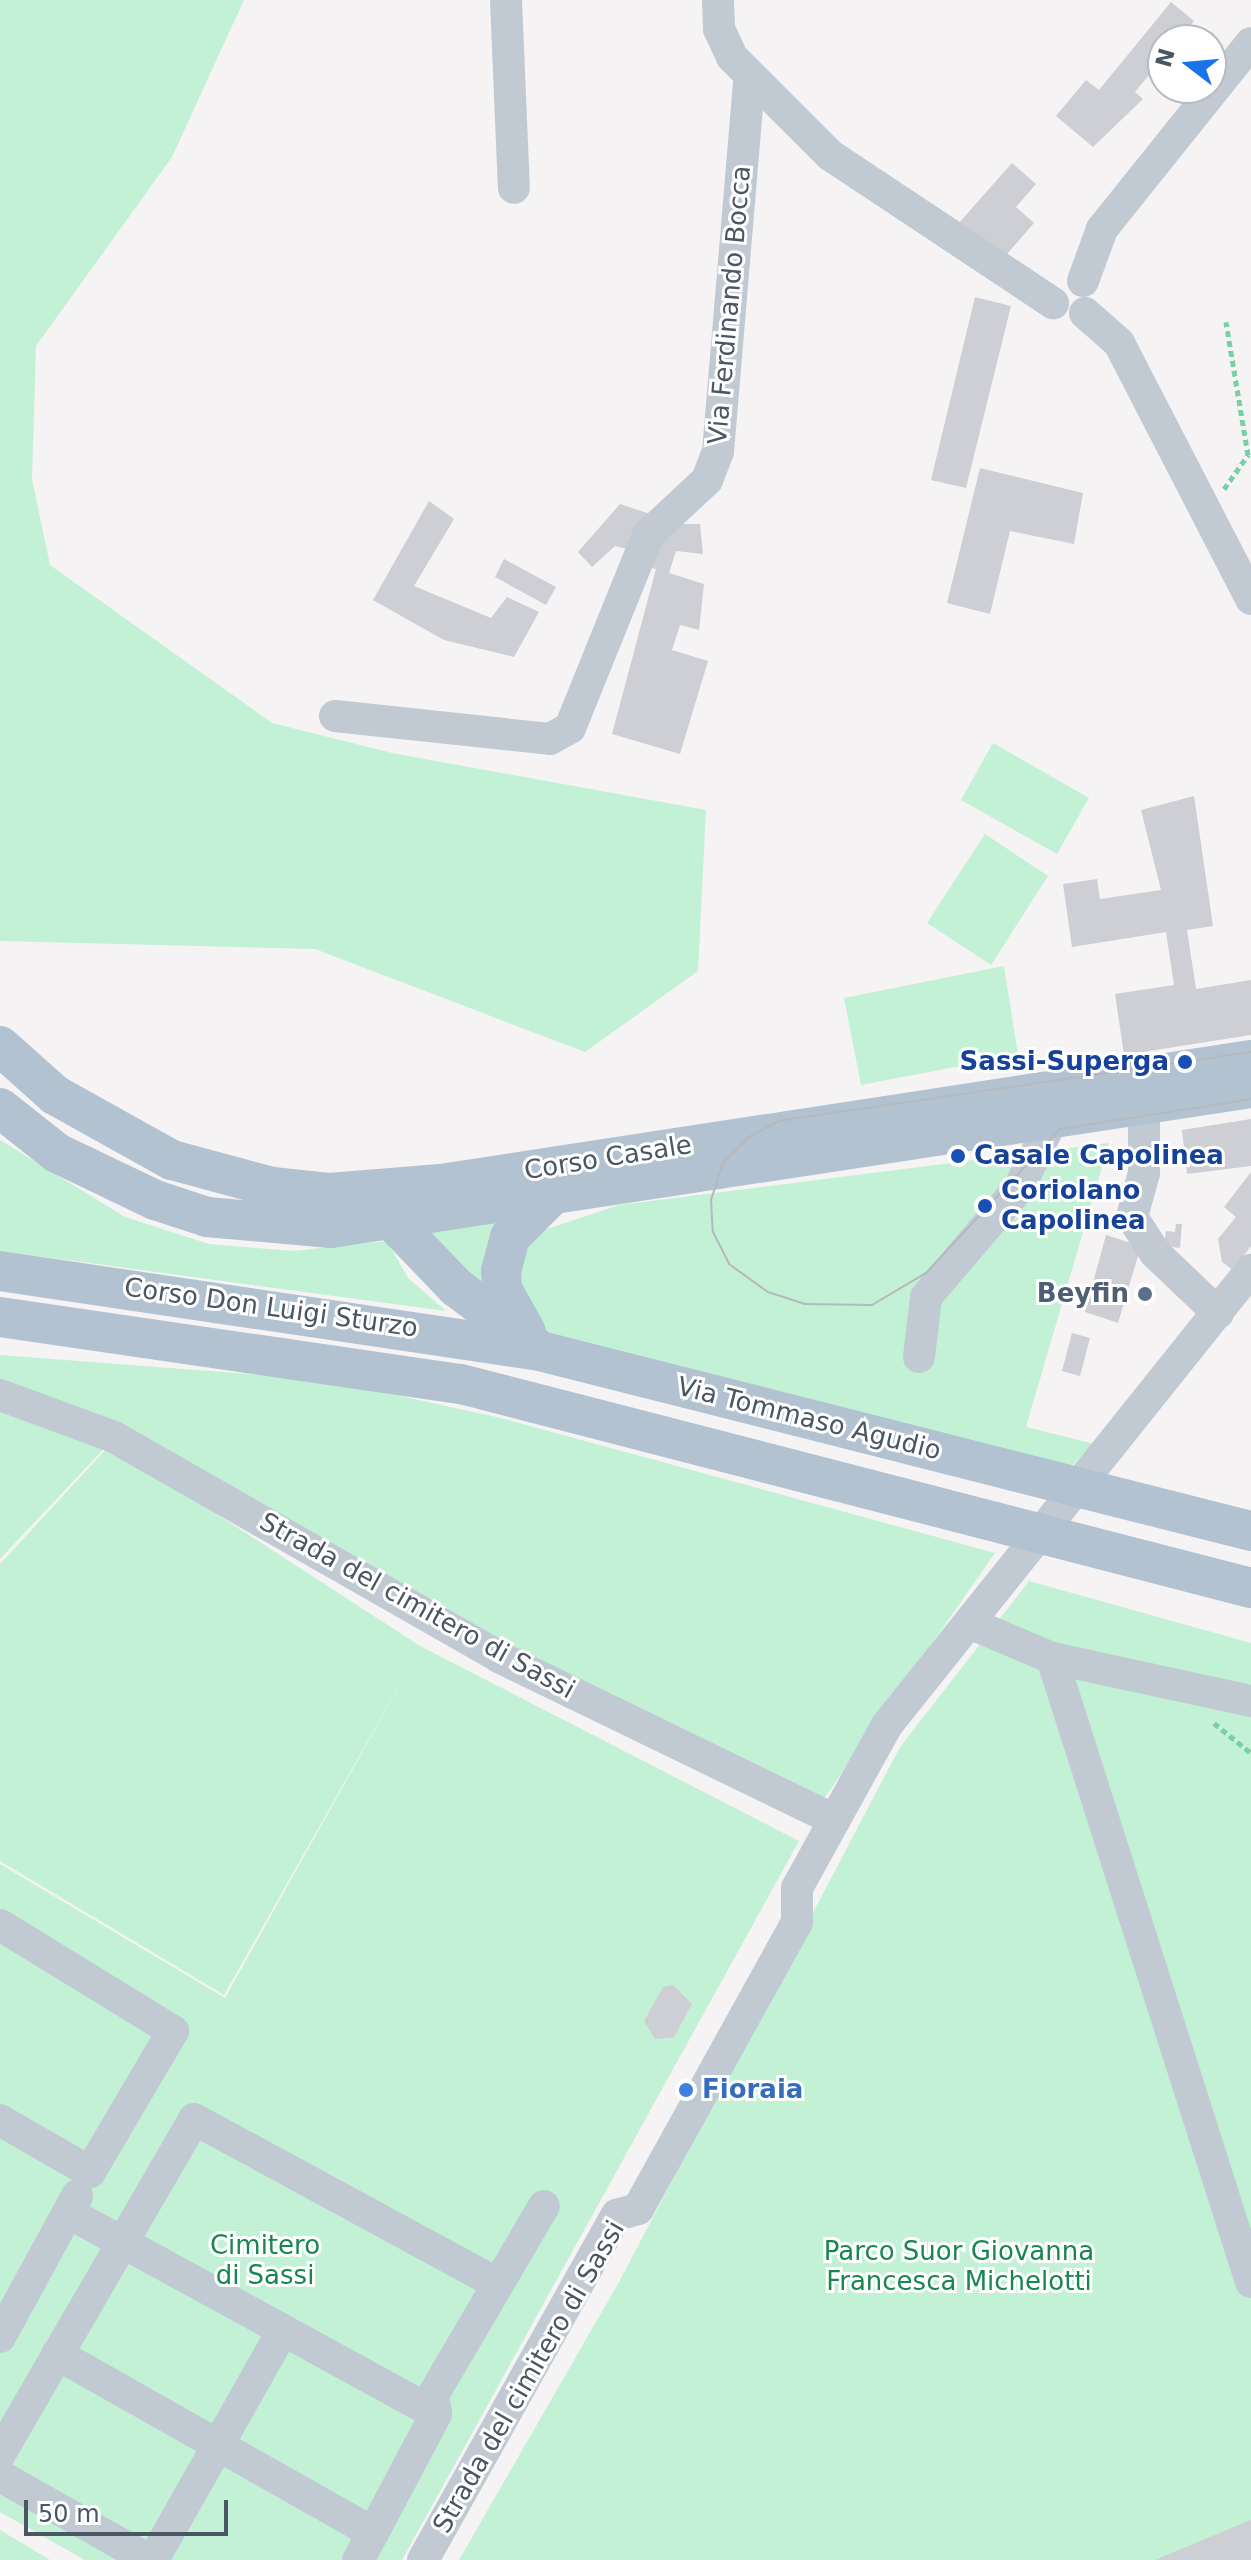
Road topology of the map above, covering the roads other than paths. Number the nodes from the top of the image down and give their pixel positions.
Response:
1 (506, 0) edge
2 (718, 0) edge
3 (1251, 43) edge
4 (749, 80) junction
5 (514, 188) dead end
6 (1084, 297) junction
7 (1251, 599) edge
8 (335, 716) dead end
9 (0, 1046) edge
10 (1251, 1060) edge
11 (1251, 1088) edge
12 (1144, 1105) junction
13 (0, 1108) edge
14 (1052, 1120) junction
15 (351, 1192) junction
16 (551, 1196) junction
17 (398, 1220) junction
18 (1251, 1270) edge
19 (0, 1271) edge
20 (1218, 1313) junction
21 (0, 1317) edge
22 (540, 1351) junction
23 (919, 1357) dead end
24 (0, 1395) edge
25 (522, 1399) joint
26 (1079, 1488) junction
27 (1251, 1531) edge
28 (1039, 1535) junction
29 (1251, 1588) edge
30 (969, 1623) junction
31 (1052, 1658) junction
32 (1251, 1701) edge
33 (834, 1820) junction
34 (0, 1925) edge
35 (0, 2120) edge
36 (90, 2172) junction
37 (544, 2206) dead end
38 (69, 2213) junction
39 (121, 2242) junction
40 (1251, 2282) edge
41 (496, 2283) junction
42 (9, 2301) edge
43 (283, 2330) junction
44 (0, 2337) edge
45 (57, 2354) junction
46 (436, 2414) junction
47 (217, 2445) junction
48 (0, 2454) edge
49 (0, 2476) edge
50 (366, 2547) edge
51 (151, 2560) edge
52 (423, 2560) edge

1 - 5 street
2 - 4 street
3 - 6 street
4 - 6 street
4 - 8 street, Via Ferdinando Bocca
6 - 7 street
9 - 15 main road, Corso Casale
10 - 15 main road, Corso Casale
11 - 12 main road, Corso Casale
12 - 14 main road, Corso Casale
12 - 20 street
13 - 17 main road, Corso Casale
14 - 16 main road, Corso Casale
14 - 23 street
15 - 17 main road
16 - 17 main road, Corso Casale
16 - 22 main road
17 - 22 main road
18 - 20 street
19 - 22 main road, Corso Don Luigi Sturzo
20 - 26 street
21 - 25 main road, Corso Don Luigi Sturzo
22 - 26 main road, Via Tommaso Agudio
24 - 33 street, Strada del cimitero di Sassi
25 - 28 main road, Via Tommaso Agudio
26 - 27 main road, Via Tommaso Agudio
26 - 28 street
28 - 29 main road, Via Tommaso Agudio
28 - 30 street
30 - 31 street
30 - 33 street, Strada del cimitero di Sassi
31 - 32 street
31 - 40 street
33 - 52 street, Strada del cimitero di Sassi
34 - 36 street
35 - 36 street
36 - 38 street
37 - 41 street
38 - 39 street
38 - 42 street
39 - 41 street
39 - 43 street
39 - 45 street
41 - 46 street
42 - 44 street
43 - 46 street
43 - 47 street
45 - 47 street
45 - 48 street
46 - 50 street
47 - 50 street
47 - 51 street
49 - 51 street

